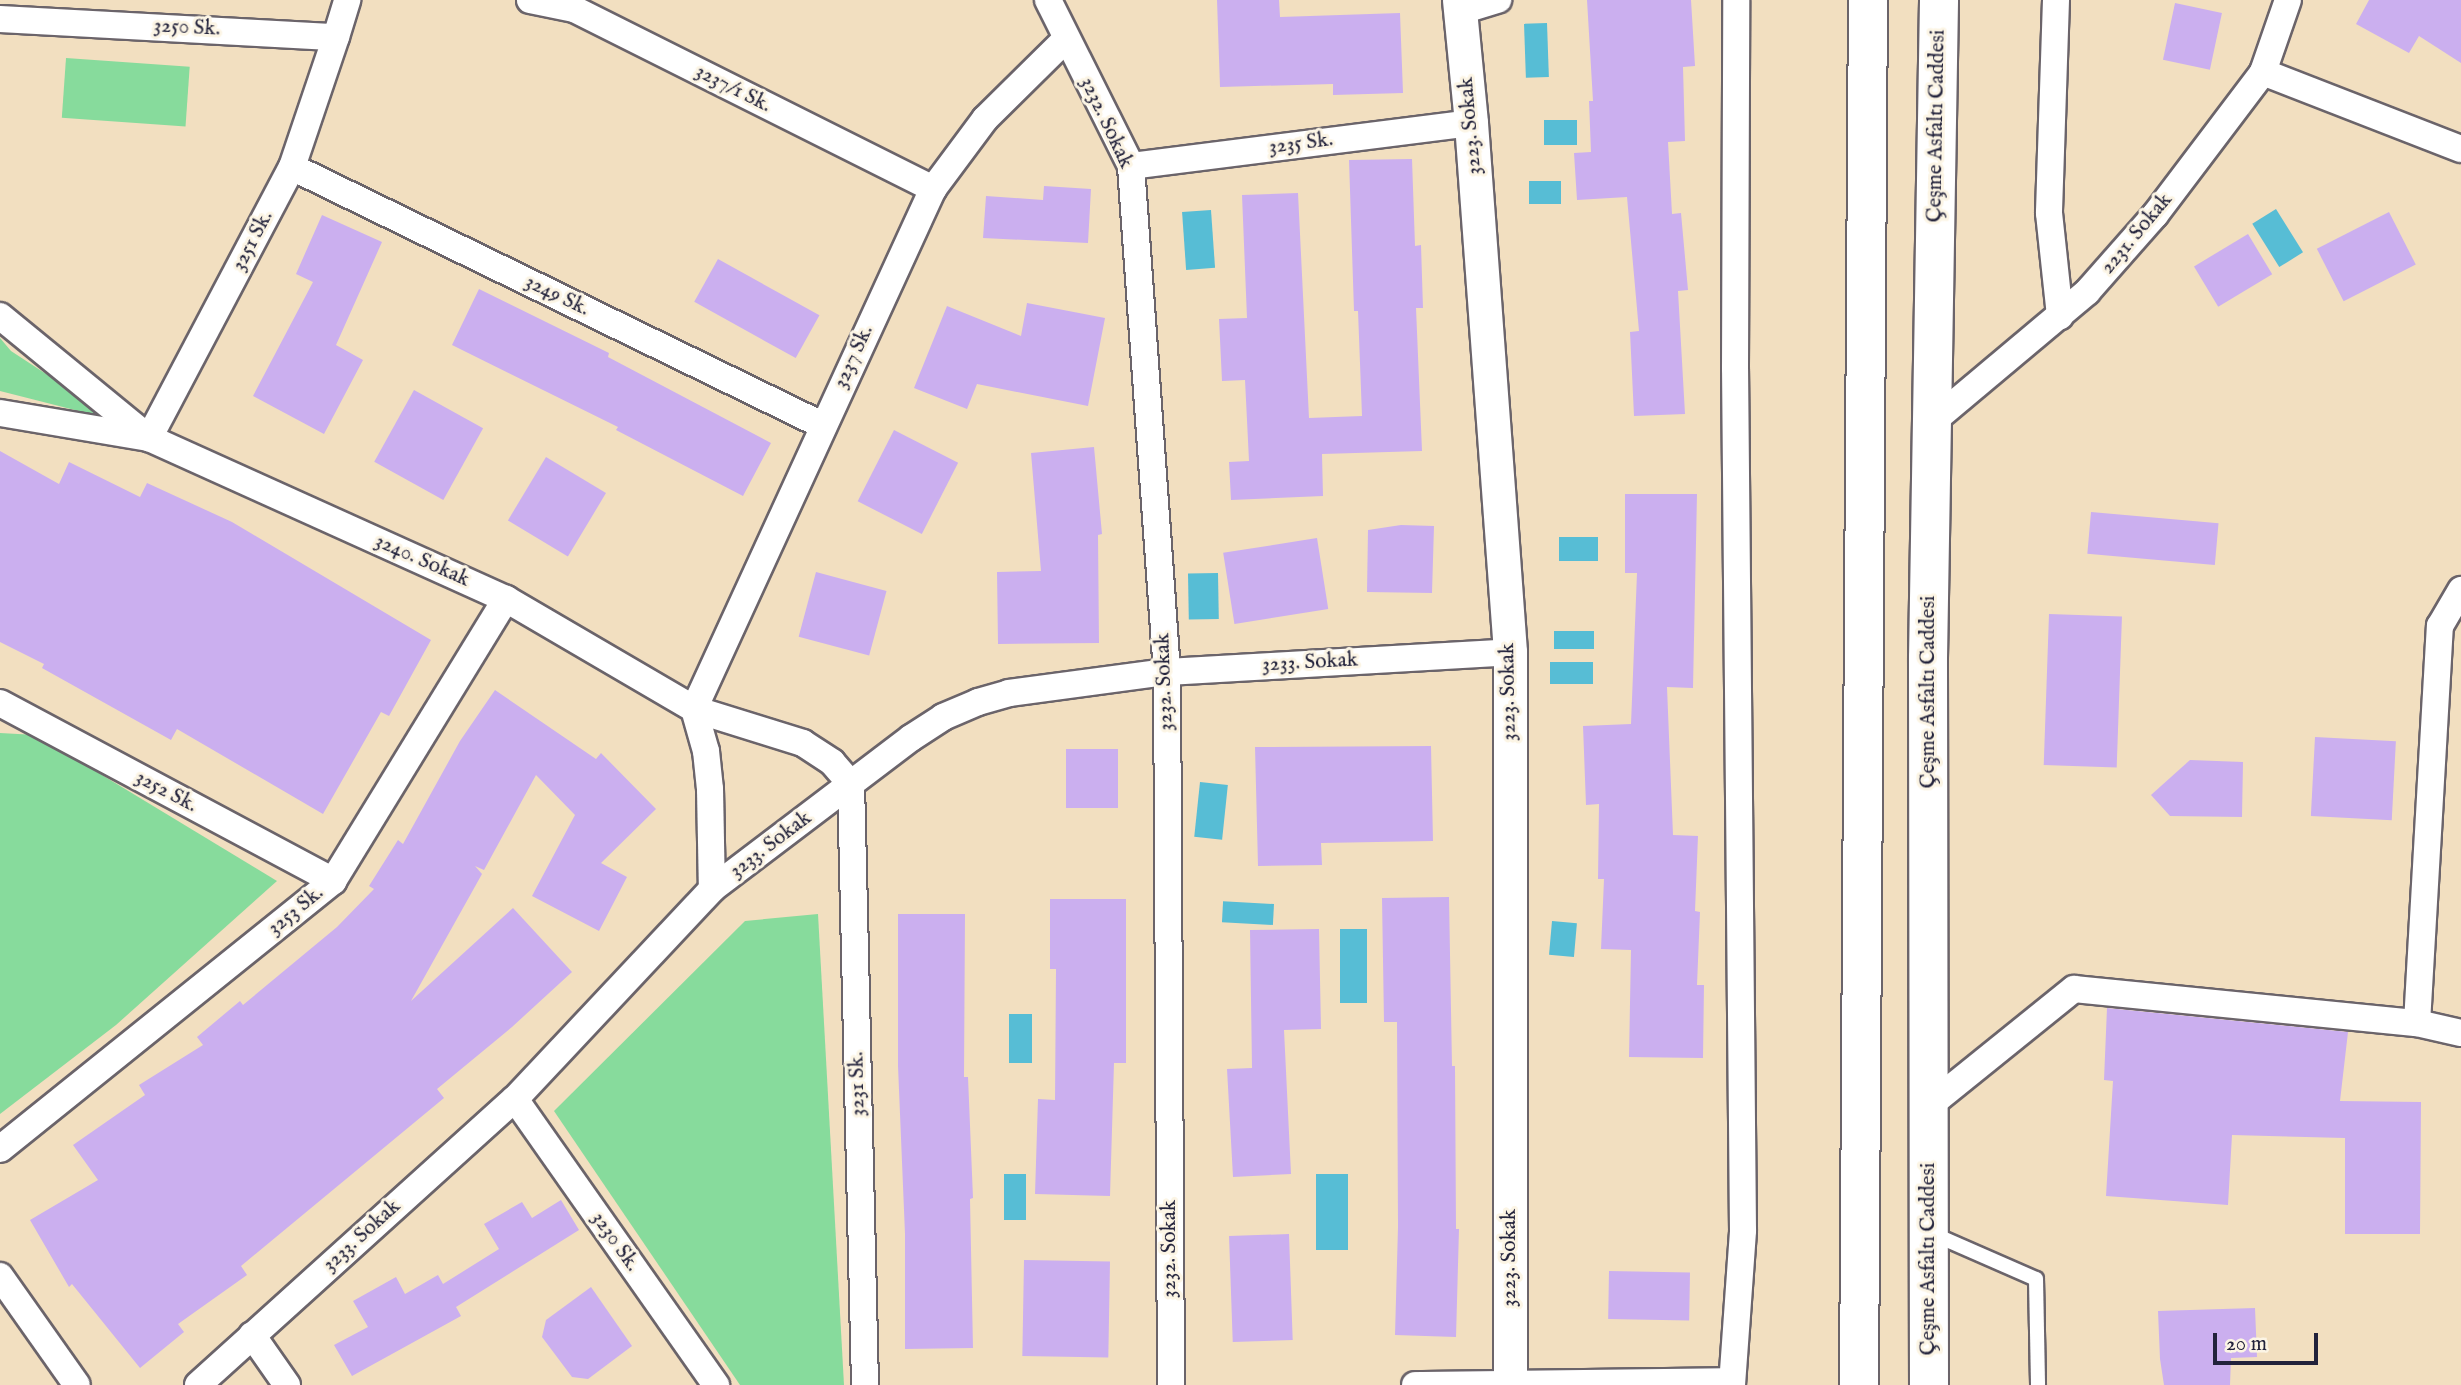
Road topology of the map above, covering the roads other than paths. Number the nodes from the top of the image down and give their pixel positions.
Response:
1 (347, 0) edge
2 (530, 0) edge
3 (1048, 0) edge
4 (1498, 0) edge
5 (1736, 0) edge
6 (1868, 0) edge
7 (1939, 0) edge
8 (2056, 0) edge
9 (2288, 0) edge
10 (1460, 5) edge
11 (0, 19) edge
12 (337, 37) junction
13 (1065, 40) junction
14 (2263, 72) junction
15 (1472, 123) junction
16 (2461, 149) edge
17 (1130, 166) junction
18 (292, 167) junction
19 (933, 189) junction
20 (0, 316) edge
21 (2060, 316) junction
22 (0, 413) edge
23 (1931, 424) junction
24 (822, 425) junction
25 (149, 438) junction
26 (2461, 590) edge
27 (506, 599) junction
28 (1510, 652) junction
29 (1167, 672) junction
30 (0, 703) edge
31 (694, 709) junction
32 (851, 784) junction
33 (333, 881) junction
34 (712, 889) junction
35 (2417, 1023) junction
36 (2461, 1033) edge
37 (515, 1099) junction
38 (1930, 1105) junction
39 (0, 1149) edge
40 (1929, 1233) junction
41 (0, 1276) edge
42 (252, 1335) junction
43 (1732, 1383) edge
44 (77, 1385) edge
45 (198, 1385) edge
46 (287, 1385) edge
47 (716, 1385) edge
48 (864, 1385) edge
49 (1171, 1385) edge
50 (1415, 1385) edge
51 (1510, 1385) edge
52 (1859, 1385) edge
53 (1929, 1385) edge
54 (2038, 1385) edge

1 - 12 street
2 - 19 street, 3237/1 Sk.
3 - 13 street, 3232. Sokak
4 - 10 street
5 - 43 street
6 - 52 highway
7 - 23 highway, Çeşme Asfaltı Caddesi
8 - 21 street
9 - 14 street, 2231. Sokak
10 - 15 street, 3223. Sokak
11 - 12 street, 3250 Sk.
12 - 18 street, 3251 Sk.
13 - 17 street, 3232. Sokak
13 - 19 street, 3237 Sk.
14 - 16 street
14 - 21 street, 2231. Sokak
15 - 17 street, 3235 Sk.
15 - 28 street, 3223. Sokak
17 - 29 street, 3232. Sokak
18 - 24 street, 3249 Sk.
18 - 25 street, 3251 Sk.
19 - 24 street, 3237 Sk.
20 - 25 street, 3240. Sokak
21 - 23 street, 2231. Sokak
22 - 25 street
23 - 38 highway, Çeşme Asfaltı Caddesi
24 - 31 street, 3237 Sk.
25 - 27 street, 3240. Sokak
26 - 35 street
27 - 31 street, 3240. Sokak
27 - 33 street, 3253 Sk.
28 - 29 street, 3233. Sokak
28 - 51 street, 3223. Sokak
29 - 32 street, 3233. Sokak
29 - 49 street, 3232. Sokak
30 - 33 street, 3252 Sk.
31 - 32 street, 3240. Sokak
31 - 34 street
32 - 34 street, 3233. Sokak
32 - 48 street, 3231 Sk.
33 - 39 street, 3253 Sk.
34 - 37 street, 3233. Sokak
35 - 36 street
35 - 38 street
37 - 42 street, 3233. Sokak
37 - 47 street, 3230 Sk.
38 - 40 highway, Çeşme Asfaltı Caddesi
40 - 53 highway, Çeşme Asfaltı Caddesi
40 - 54 lane
41 - 44 street
42 - 45 street, 3233. Sokak
42 - 46 street
43 - 51 street
50 - 51 street

